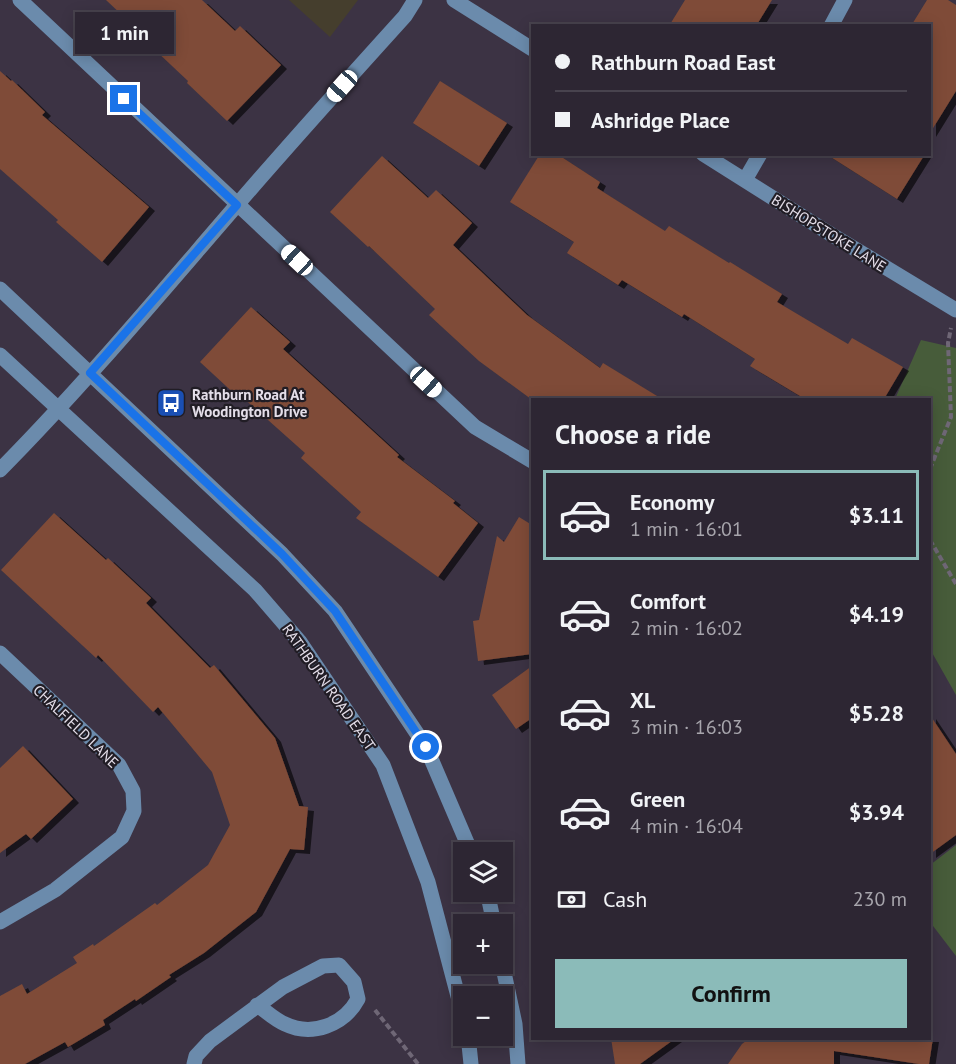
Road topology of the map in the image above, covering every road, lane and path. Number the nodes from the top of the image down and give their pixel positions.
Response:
1 (20, 0) edge
2 (415, 0) edge
3 (454, 0) edge
4 (846, 0) edge
5 (832, 24) edge
6 (531, 48) edge
7 (706, 156) edge
8 (759, 156) edge
9 (745, 180) junction
10 (237, 205) junction
11 (0, 289) edge
12 (955, 310) edge
13 (0, 355) edge
14 (90, 373) junction
15 (58, 409) junction
16 (531, 460) edge
17 (931, 467) edge
18 (0, 470) edge
19 (931, 542) edge
20 (956, 584) edge
21 (0, 653) edge
22 (467, 842) edge
23 (0, 922) edge
24 (504, 974) edge
25 (354, 984) junction
26 (456, 986) edge
27 (257, 1005) junction
28 (469, 1046) edge
29 (194, 1064) edge
30 (418, 1064) edge
31 (471, 1064) edge
32 (518, 1064) edge

1 - 10 street
2 - 10 street
3 - 6 street
4 - 5 street
7 - 9 street, BISHOPSTOKE LANE
8 - 9 street
9 - 12 street, BISHOPSTOKE LANE
10 - 14 street
10 - 16 street
11 - 14 street
12 - 17 path
13 - 15 street, RATHBURN ROAD EAST
14 - 15 street
14 - 22 street
15 - 18 street
15 - 26 street, RATHBURN ROAD EAST
19 - 20 path
21 - 23 street, CHALFIELD LANE
24 - 32 street
25 - 27 street
25 - 27 street
25 - 30 path
27 - 29 street
28 - 31 street

